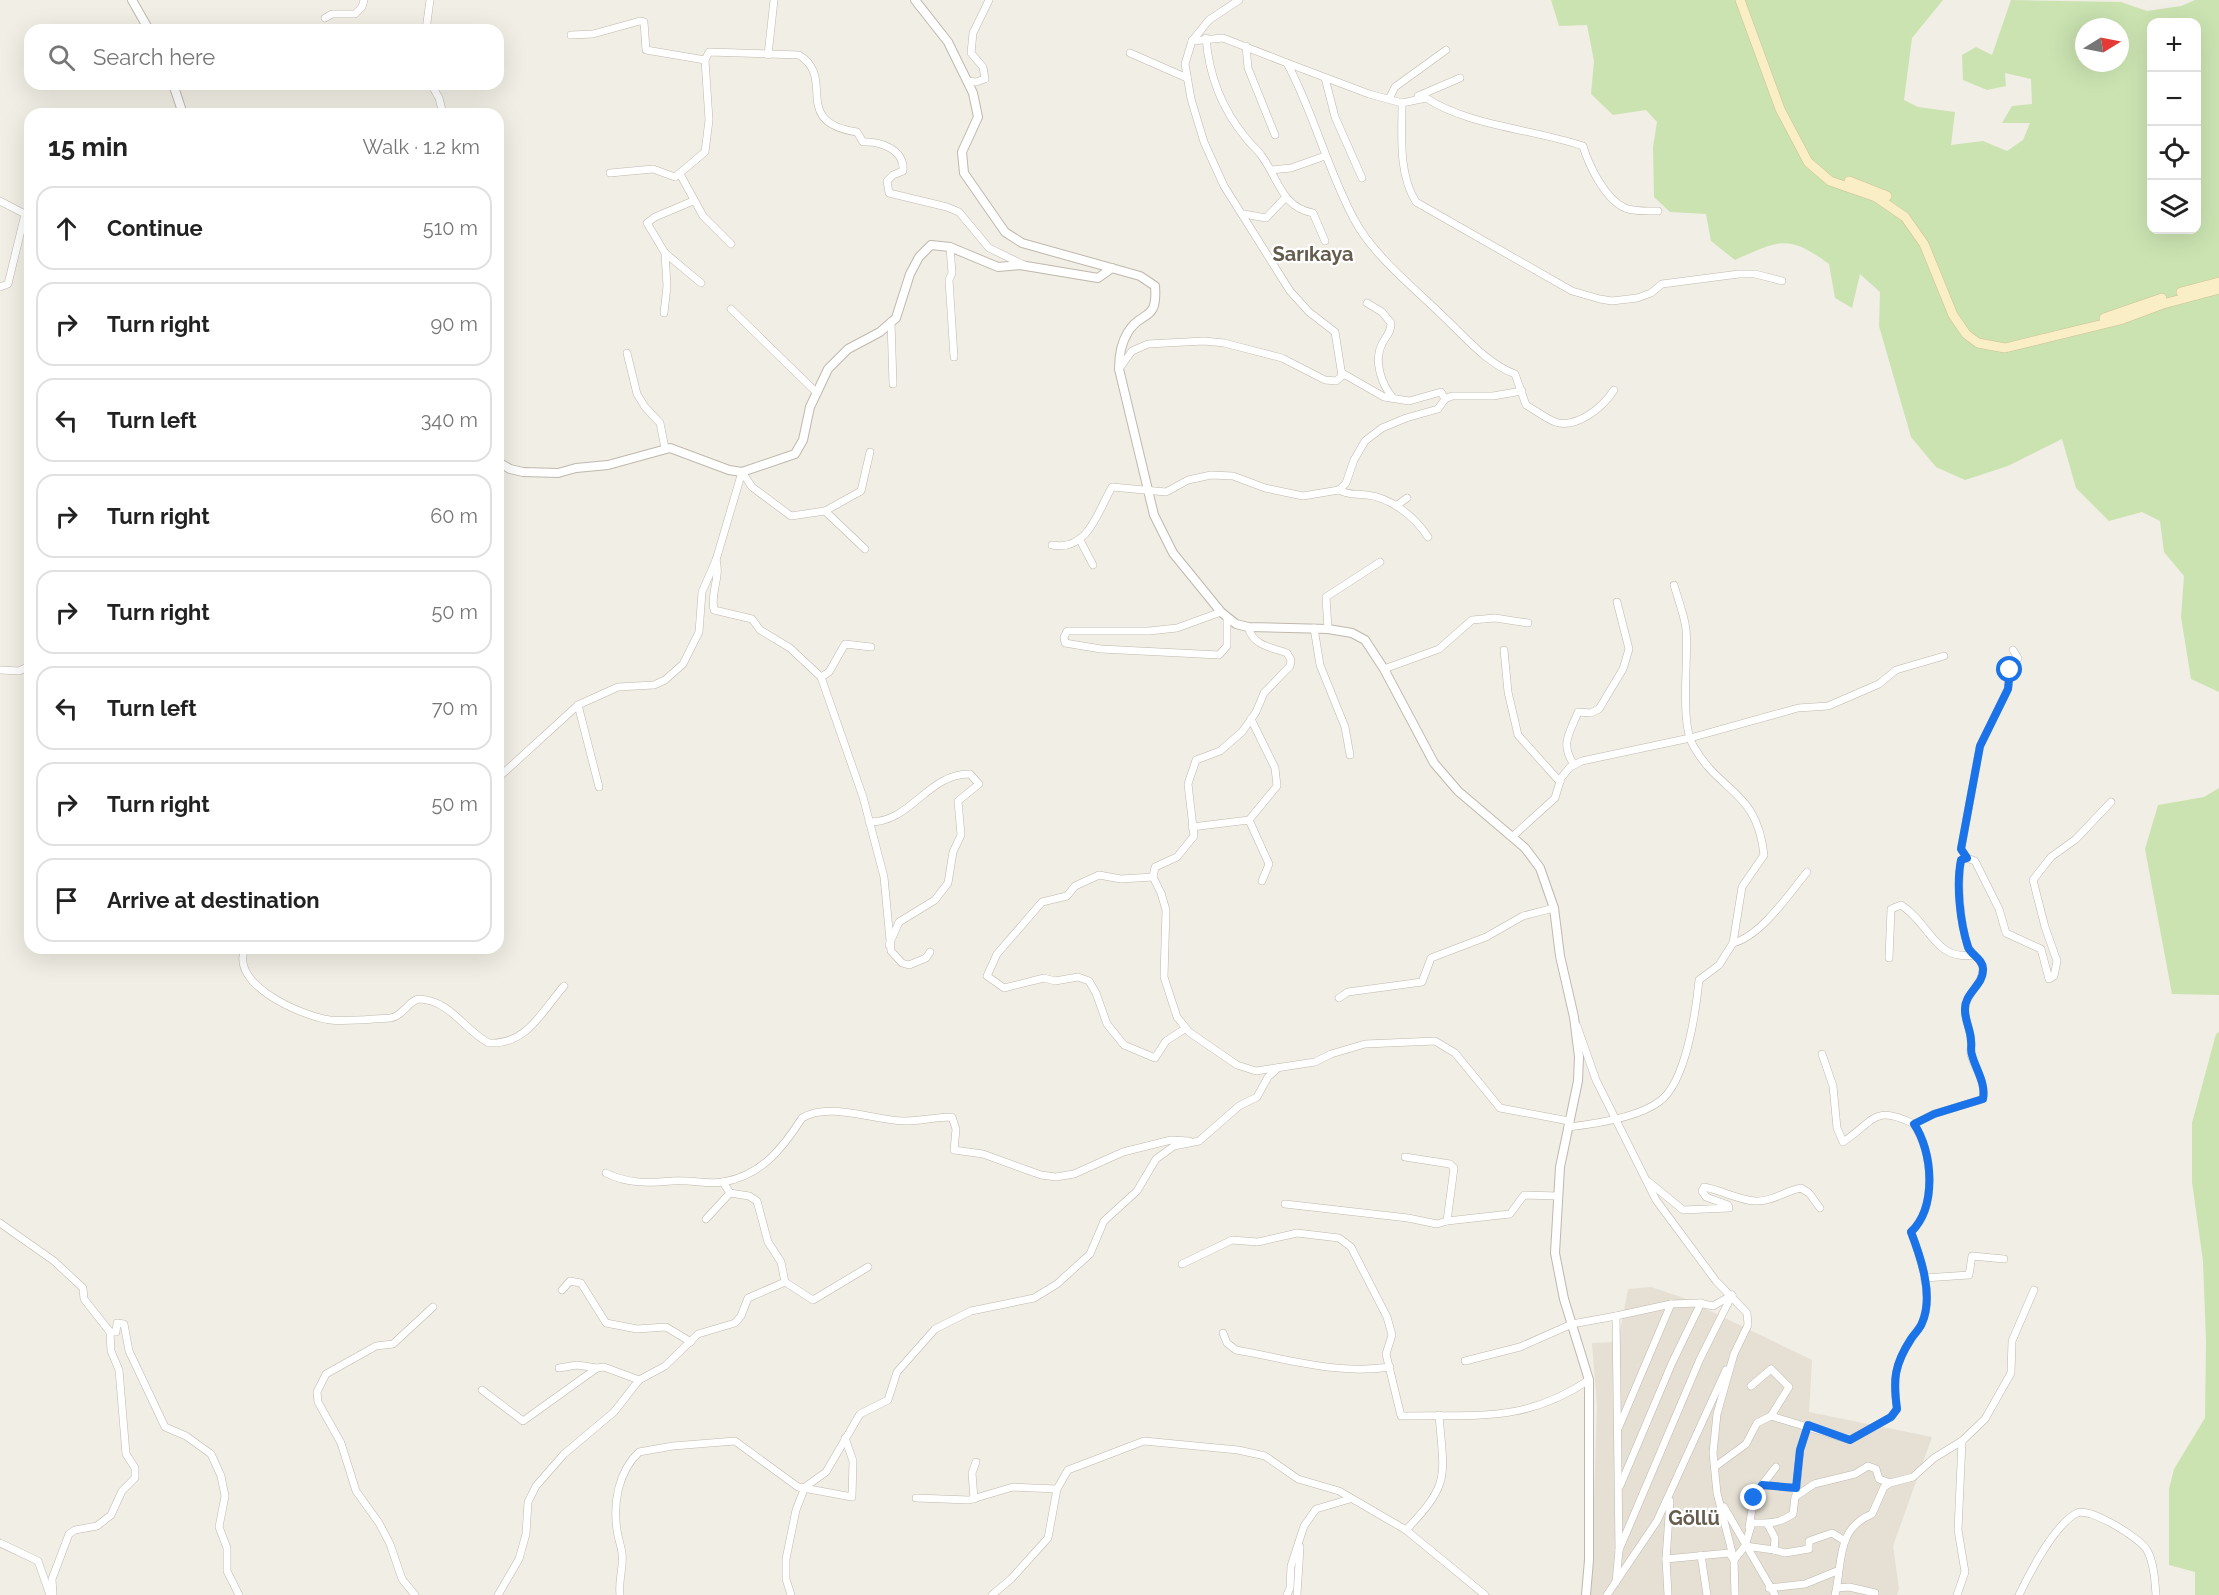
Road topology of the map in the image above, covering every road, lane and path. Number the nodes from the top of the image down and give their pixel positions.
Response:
1 (132, 0) edge
2 (364, 0) edge
3 (430, 0) edge
4 (774, 0) edge
5 (915, 0) edge
6 (989, 0) edge
7 (1239, 0) edge
8 (1740, 0) edge
9 (1747, 0) edge
10 (325, 18) dead end
11 (146, 24) edge
12 (427, 24) edge
13 (571, 35) dead end
14 (1206, 38) junction
15 (1192, 41) junction
16 (1246, 46) junction
17 (1446, 50) dead end
18 (1130, 53) dead end
19 (768, 55) junction
20 (705, 60) junction
21 (1287, 63) junction
22 (1186, 78) junction
23 (1325, 78) junction
24 (1460, 78) dead end
25 (967, 81) junction
26 (175, 90) edge
27 (434, 90) edge
28 (1389, 99) junction
29 (1402, 103) junction
30 (181, 108) edge
31 (442, 108) edge
32 (1275, 135) dead end
33 (1325, 156) junction
34 (1270, 170) junction
35 (609, 173) dead end
36 (680, 174) junction
37 (1362, 178) dead end
38 (1285, 198) junction
39 (0, 201) edge
40 (693, 201) junction
41 (1658, 211) dead end
42 (24, 213) edge
43 (1244, 214) junction
44 (24, 218) edge
45 (1325, 241) dead end
46 (731, 244) dead end
47 (950, 247) junction
48 (665, 253) junction
49 (1026, 266) junction
50 (1112, 268) junction
51 (1782, 281) dead end
52 (2219, 282) edge
53 (701, 283) dead end
54 (0, 287) edge
55 (2219, 289) edge
56 (1367, 303) dead end
57 (731, 309) dead end
58 (664, 313) dead end
59 (891, 322) junction
60 (627, 353) dead end
61 (954, 357) dead end
62 (1119, 369) junction
63 (1342, 373) junction
64 (893, 384) dead end
65 (1614, 390) dead end
66 (1521, 391) junction
67 (817, 393) junction
68 (1393, 398) junction
69 (1445, 399) junction
70 (665, 448) junction
71 (870, 453) dead end
72 (504, 466) edge
73 (742, 472) junction
74 (1339, 490) junction
75 (1148, 492) junction
76 (1407, 498) dead end
77 (1396, 506) junction
78 (825, 511) junction
79 (1428, 537) dead end
80 (1080, 540) junction
81 (1052, 545) dead end
82 (865, 549) dead end
83 (716, 560) junction
84 (1380, 562) dead end
85 (1093, 565) dead end
86 (1674, 585) dead end
87 (1617, 602) dead end
88 (1224, 615) junction
89 (1528, 623) dead end
90 (1248, 627) junction
91 (1314, 628) junction
92 (1328, 628) junction
93 (870, 647) dead end
94 (1504, 650) dead end
95 (2013, 650) dead end
96 (1944, 656) dead end
97 (24, 668) edge
98 (1384, 669) junction
99 (0, 670) edge
100 (822, 677) junction
101 (578, 705) junction
102 (1251, 719) junction
103 (1690, 738) junction
104 (1350, 755) dead end
105 (1574, 765) junction
106 (504, 773) edge
107 (1560, 782) junction
108 (599, 787) dead end
109 (2111, 802) dead end
110 (1249, 820) junction
111 (869, 822) junction
112 (1192, 827) junction
113 (1512, 837) junction
114 (1967, 858) junction
115 (1807, 872) dead end
116 (1153, 876) junction
117 (1262, 881) dead end
118 (1554, 908) junction
119 (1733, 943) junction
120 (890, 945) junction
121 (930, 952) dead end
122 (244, 954) edge
123 (1974, 955) junction
124 (1889, 958) dead end
125 (564, 986) dead end
126 (1339, 998) dead end
127 (1574, 1017) junction
128 (1186, 1028) junction
129 (1822, 1054) dead end
130 (1278, 1068) junction
131 (1615, 1117) junction
132 (1568, 1124) junction
133 (1914, 1124) junction
134 (1199, 1141) junction
135 (1405, 1157) dead end
136 (606, 1173) dead end
137 (1643, 1176) junction
138 (723, 1182) junction
139 (730, 1193) junction
140 (1558, 1196) junction
141 (1285, 1204) dead end
142 (1820, 1208) dead end
143 (706, 1219) dead end
144 (1447, 1221) junction
145 (0, 1223) edge
146 (2004, 1259) dead end
147 (1182, 1264) dead end
148 (867, 1267) dead end
149 (1924, 1278) junction
150 (785, 1282) junction
151 (562, 1290) dead end
152 (2034, 1290) dead end
153 (1732, 1295) junction
154 (1701, 1303) junction
155 (1671, 1304) junction
156 (433, 1307) dead end
157 (1616, 1316) junction
158 (1572, 1324) junction
159 (110, 1332) junction
160 (1223, 1333) dead end
161 (691, 1342) junction
162 (1734, 1354) junction
163 (1465, 1361) dead end
164 (1390, 1367) junction
165 (559, 1368) dead end
166 (597, 1368) junction
167 (639, 1380) junction
168 (1589, 1380) junction
169 (1751, 1386) dead end
170 (482, 1390) dead end
171 (1440, 1415) junction
172 (1771, 1416) junction
173 (1808, 1425) junction
174 (1616, 1431) junction
175 (845, 1438) junction
176 (1962, 1441) junction
177 (976, 1462) dead end
178 (1716, 1466) junction
179 (1776, 1467) dead end
180 (1890, 1483) junction
181 (1762, 1485) junction
182 (805, 1488) junction
183 (1796, 1488) junction
184 (1058, 1489) junction
185 (1619, 1489) junction
186 (1671, 1493) junction
187 (1717, 1493) junction
188 (1795, 1497) junction
189 (916, 1498) dead end
190 (974, 1499) junction
191 (1350, 1499) junction
192 (1768, 1525) junction
193 (1749, 1527) junction
194 (1406, 1530) junction
195 (1845, 1541) junction
196 (0, 1543) edge
197 (1298, 1543) junction
198 (1745, 1546) junction
199 (1619, 1550) junction
200 (1774, 1550) junction
201 (1701, 1555) junction
202 (1666, 1559) junction
203 (1734, 1560) junction
204 (1838, 1571) junction
205 (1616, 1582) junction
206 (1769, 1588) junction
207 (1836, 1592) edge
208 (1875, 1593) dead end
209 (51, 1595) edge
210 (238, 1595) edge
211 (415, 1595) edge
212 (498, 1595) edge
213 (620, 1595) edge
214 (791, 1595) edge
215 (992, 1595) edge
216 (1287, 1595) edge
217 (1298, 1595) edge
218 (1485, 1595) edge
219 (1586, 1595) edge
220 (1607, 1595) edge
221 (1668, 1595) edge
222 (1707, 1595) edge
223 (1735, 1595) edge
224 (1775, 1595) edge
225 (1957, 1595) edge
226 (2019, 1595) edge
227 (2156, 1595) edge

1 - 11 street
2 - 10 street
3 - 12 street
4 - 19 street
5 - 25 street
6 - 25 street
7 - 15 street
8 - 55 main road
9 - 52 main road
13 - 20 street
14 - 15 street
14 - 16 street
14 - 34 street
15 - 22 street
16 - 21 street
16 - 32 street
17 - 28 street
18 - 22 street
19 - 20 street
19 - 49 street
20 - 36 street
21 - 23 street
21 - 33 street
22 - 43 street
23 - 28 street
23 - 37 street
24 - 29 street
25 - 50 street
26 - 30 street
27 - 31 street
28 - 29 street
29 - 41 street
29 - 51 street
33 - 34 street
33 - 66 street
34 - 38 street
35 - 36 street
36 - 40 street
38 - 43 street
38 - 45 street
39 - 42 street
40 - 46 street
40 - 48 street
43 - 63 street
44 - 54 street
47 - 49 street
47 - 59 street
47 - 61 street
48 - 53 street
48 - 58 street
49 - 50 street
50 - 62 street
56 - 68 street
57 - 67 street
59 - 64 street
59 - 67 street
60 - 70 street
62 - 63 street
62 - 75 street
63 - 68 street
65 - 66 street
66 - 69 street
67 - 73 street
68 - 69 street
69 - 74 street
70 - 72 street
70 - 73 street
71 - 78 street
73 - 78 street
73 - 83 street
74 - 75 street
74 - 77 street
75 - 80 street
75 - 88 street
76 - 77 street
77 - 79 street
78 - 82 street
80 - 81 street
80 - 85 street
83 - 100 street
83 - 101 street
84 - 92 street
86 - 103 street
87 - 105 street
88 - 88 street
88 - 90 street
89 - 98 street
90 - 91 street
90 - 102 street
91 - 92 street
91 - 104 street
92 - 98 street
93 - 100 street
94 - 107 street
95 - 114 street
96 - 103 street
97 - 99 street
98 - 113 street
100 - 111 street
101 - 106 street
101 - 108 street
102 - 110 street
102 - 112 street
103 - 105 street
103 - 119 street
105 - 107 street
107 - 113 street
109 - 114 street
110 - 112 street
110 - 117 street
111 - 120 street
111 - 120 street
112 - 116 street
113 - 118 street
114 - 123 street
115 - 119 street
116 - 128 street
116 - 128 street
118 - 126 street
118 - 127 street
119 - 131 street
120 - 121 street
122 - 125 street
123 - 124 street
123 - 133 street
127 - 131 street
127 - 132 street
128 - 130 street
129 - 133 street
130 - 132 street
130 - 134 street
131 - 132 street
131 - 137 street
132 - 140 street
133 - 149 street
134 - 138 street
134 - 175 street
135 - 144 street
136 - 138 street
137 - 142 street
137 - 153 street
138 - 139 street
139 - 143 street
139 - 150 street
140 - 144 street
140 - 158 street
141 - 144 street
145 - 159 street
146 - 149 street
147 - 164 street
148 - 150 street
149 - 173 street
150 - 161 street
151 - 161 street
152 - 176 street
153 - 154 street
153 - 162 street
153 - 199 street
154 - 155 street
154 - 185 street
155 - 157 street
155 - 174 street
156 - 211 street
157 - 158 street
157 - 174 street
158 - 163 street
158 - 168 street
159 - 209 street
159 - 210 street
160 - 164 street
161 - 167 street
162 - 178 street
162 - 186 street
164 - 171 street
165 - 166 street
166 - 167 street
166 - 170 street
167 - 212 street
168 - 171 street
168 - 219 street
169 - 172 street
171 - 194 street
172 - 173 street
172 - 178 street
173 - 183 street
174 - 185 street
175 - 182 street
175 - 182 street
176 - 180 street
176 - 225 street
177 - 190 street
178 - 187 street
179 - 181 street
180 - 188 street
180 - 195 street
181 - 183 street
181 - 193 street
182 - 213 street
182 - 214 street
183 - 188 street
184 - 190 street
184 - 191 street
184 - 215 street
185 - 199 street
186 - 202 street
186 - 205 street
187 - 198 street
187 - 203 street
188 - 192 street
189 - 190 street
191 - 194 street
191 - 197 street
192 - 193 street
192 - 200 street
193 - 198 street
194 - 218 street
195 - 200 street
195 - 204 street
196 - 209 street
197 - 216 street
197 - 217 street
198 - 200 street
198 - 203 street
198 - 206 street
199 - 205 street
201 - 202 street
201 - 203 street
201 - 222 street
202 - 221 street
203 - 223 street
204 - 206 street
204 - 207 street
205 - 220 street
206 - 224 street
207 - 208 street
226 - 227 street

